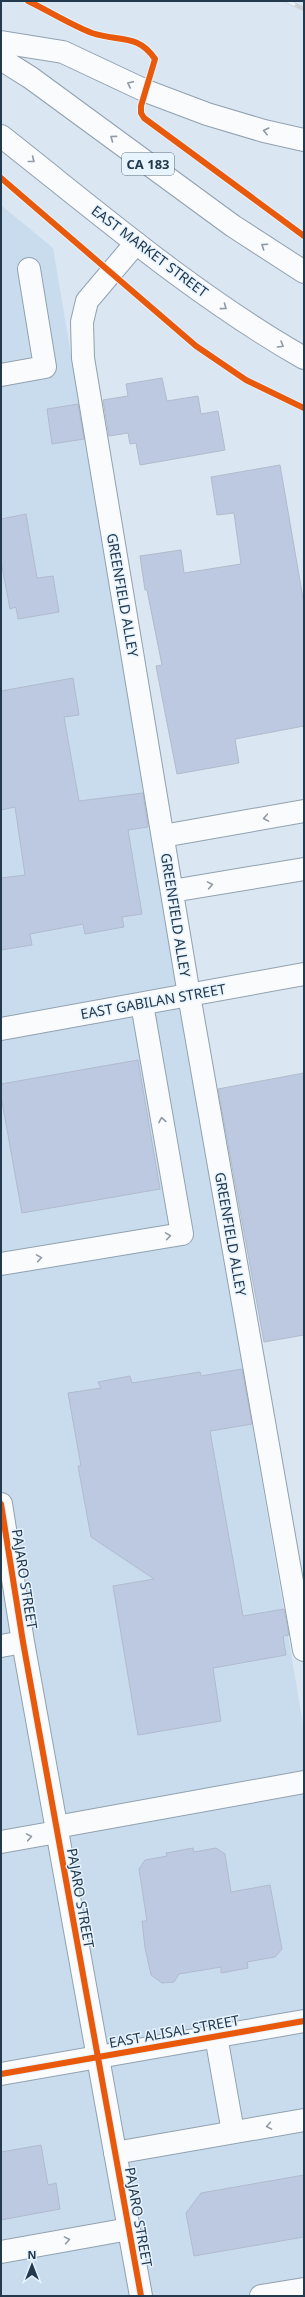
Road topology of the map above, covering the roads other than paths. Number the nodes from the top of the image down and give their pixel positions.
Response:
1 (1, 42) edge
2 (1, 59) edge
3 (1, 136) edge
4 (304, 140) edge
5 (136, 243) junction
6 (30, 269) dead end
7 (304, 272) edge
8 (304, 358) edge
9 (1, 375) edge
10 (304, 811) edge
11 (163, 836) junction
12 (304, 869) edge
13 (172, 891) junction
14 (304, 974) edge
15 (189, 995) junction
16 (142, 1004) junction
17 (1, 1029) edge
18 (1, 1264) edge
19 (1, 1504) edge
20 (23, 1642) junction
21 (1, 1646) edge
22 (304, 1650) edge
23 (304, 1782) edge
24 (57, 1830) junction
25 (1, 1842) edge
26 (304, 2021) edge
27 (216, 2036) junction
28 (96, 2057) junction
29 (1, 2074) edge
30 (304, 2120) edge
31 (233, 2132) junction
32 (115, 2153) junction
33 (129, 2229) junction
34 (1, 2252) edge
35 (304, 2289) edge
36 (141, 2296) edge
37 (261, 2296) edge

4 -> 1 main road
7 -> 2 main road, CA 183
3 -> 5 main road, EAST MARKET STREET
5 -> 8 main road, EAST MARKET STREET
5 - 11 main road, GREENFIELD ALLEY
6 - 9 main road
10 -> 11 main road
11 - 13 main road, GREENFIELD ALLEY
13 -> 12 main road
13 - 15 main road, GREENFIELD ALLEY
14 - 15 main road, EAST GABILAN STREET
15 - 16 main road, EAST GABILAN STREET
15 - 22 main road, GREENFIELD ALLEY
16 - 17 main road, EAST GABILAN STREET
18 -> 16 main road
19 - 20 main road, PAJARO STREET
20 - 21 main road
20 - 24 main road, PAJARO STREET
23 - 24 main road
25 -> 24 main road
24 - 28 main road, PAJARO STREET
26 - 27 main road, EAST ALISAL STREET
27 - 28 main road, EAST ALISAL STREET
27 - 31 main road
28 - 29 main road, EAST ALISAL STREET
28 - 32 main road, PAJARO STREET
30 -> 31 main road
31 - 32 main road
32 - 33 main road, PAJARO STREET
34 -> 33 main road
33 - 36 main road, PAJARO STREET
35 - 37 main road

